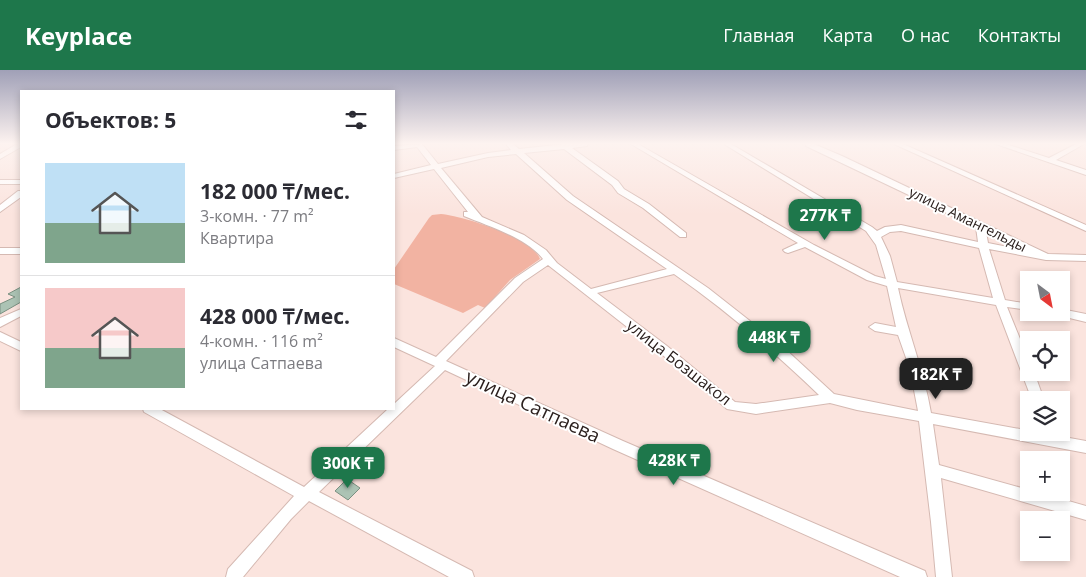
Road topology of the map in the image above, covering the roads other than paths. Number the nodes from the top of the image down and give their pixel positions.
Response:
1 (428, 168) edge
2 (436, 168) edge
3 (537, 168) edge
4 (594, 168) edge
5 (674, 168) edge
6 (766, 168) edge
7 (861, 168) edge
8 (951, 168) edge
9 (1068, 168) edge
10 (1086, 174) edge
11 (395, 176) edge
12 (0, 182) edge
13 (20, 182) edge
14 (20, 194) edge
15 (0, 209) edge
16 (467, 214) dead end
17 (478, 218) junction
18 (980, 226) junction
19 (1086, 228) edge
20 (683, 235) dead end
21 (877, 235) junction
22 (805, 244) junction
23 (984, 246) junction
24 (788, 250) dead end
25 (0, 251) edge
26 (20, 251) edge
27 (1046, 257) junction
28 (1086, 258) edge
29 (1072, 259) junction
30 (548, 260) junction
31 (1086, 265) edge
32 (677, 270) junction
33 (891, 284) junction
34 (590, 292) junction
35 (1000, 302) junction
36 (1020, 305) edge
37 (20, 313) edge
38 (1070, 315) edge
39 (1086, 318) edge
40 (0, 323) edge
41 (875, 327) dead end
42 (904, 332) junction
43 (0, 336) edge
44 (395, 342) edge
45 (20, 346) edge
46 (440, 363) junction
47 (1035, 391) edge
48 (830, 398) junction
49 (395, 407) edge
50 (151, 410) edge
51 (392, 410) edge
52 (925, 417) junction
53 (1020, 432) edge
54 (1065, 441) edge
55 (1086, 447) edge
56 (932, 469) junction
57 (306, 494) junction
58 (1086, 513) edge
59 (234, 575) dead end
60 (466, 577) edge
61 (919, 577) edge
62 (944, 577) edge

1 - 11 street
2 - 17 street
3 - 32 street
4 - 20 street
5 - 22 street
6 - 21 street
7 - 18 street, улица Амангельды
8 - 19 street
9 - 10 street
12 - 13 street
14 - 15 street
16 - 17 street, улица Бозшакол
17 - 30 street, улица Бозшакол
18 - 23 street
18 - 27 street, улица Амангельды
21 - 23 street
21 - 33 street
22 - 24 street
22 - 33 street
23 - 27 street
23 - 35 street
25 - 26 street
27 - 29 street
28 - 29 street
29 - 31 street
30 - 34 street, улица Бозшакол
30 - 46 street
32 - 34 street
32 - 48 street
33 - 35 street
33 - 42 street
34 - 48 street, улица Бозшакол
35 - 36 street
35 - 47 street
37 - 40 street
38 - 39 street
41 - 42 street
42 - 52 street
43 - 45 street
44 - 46 street, улица Сатпаева
46 - 49 street
46 - 61 street, улица Сатпаева
48 - 52 street
50 - 57 street
51 - 57 street
52 - 53 street
52 - 56 street
54 - 55 street
56 - 58 street
56 - 62 street
57 - 59 street
57 - 60 street

